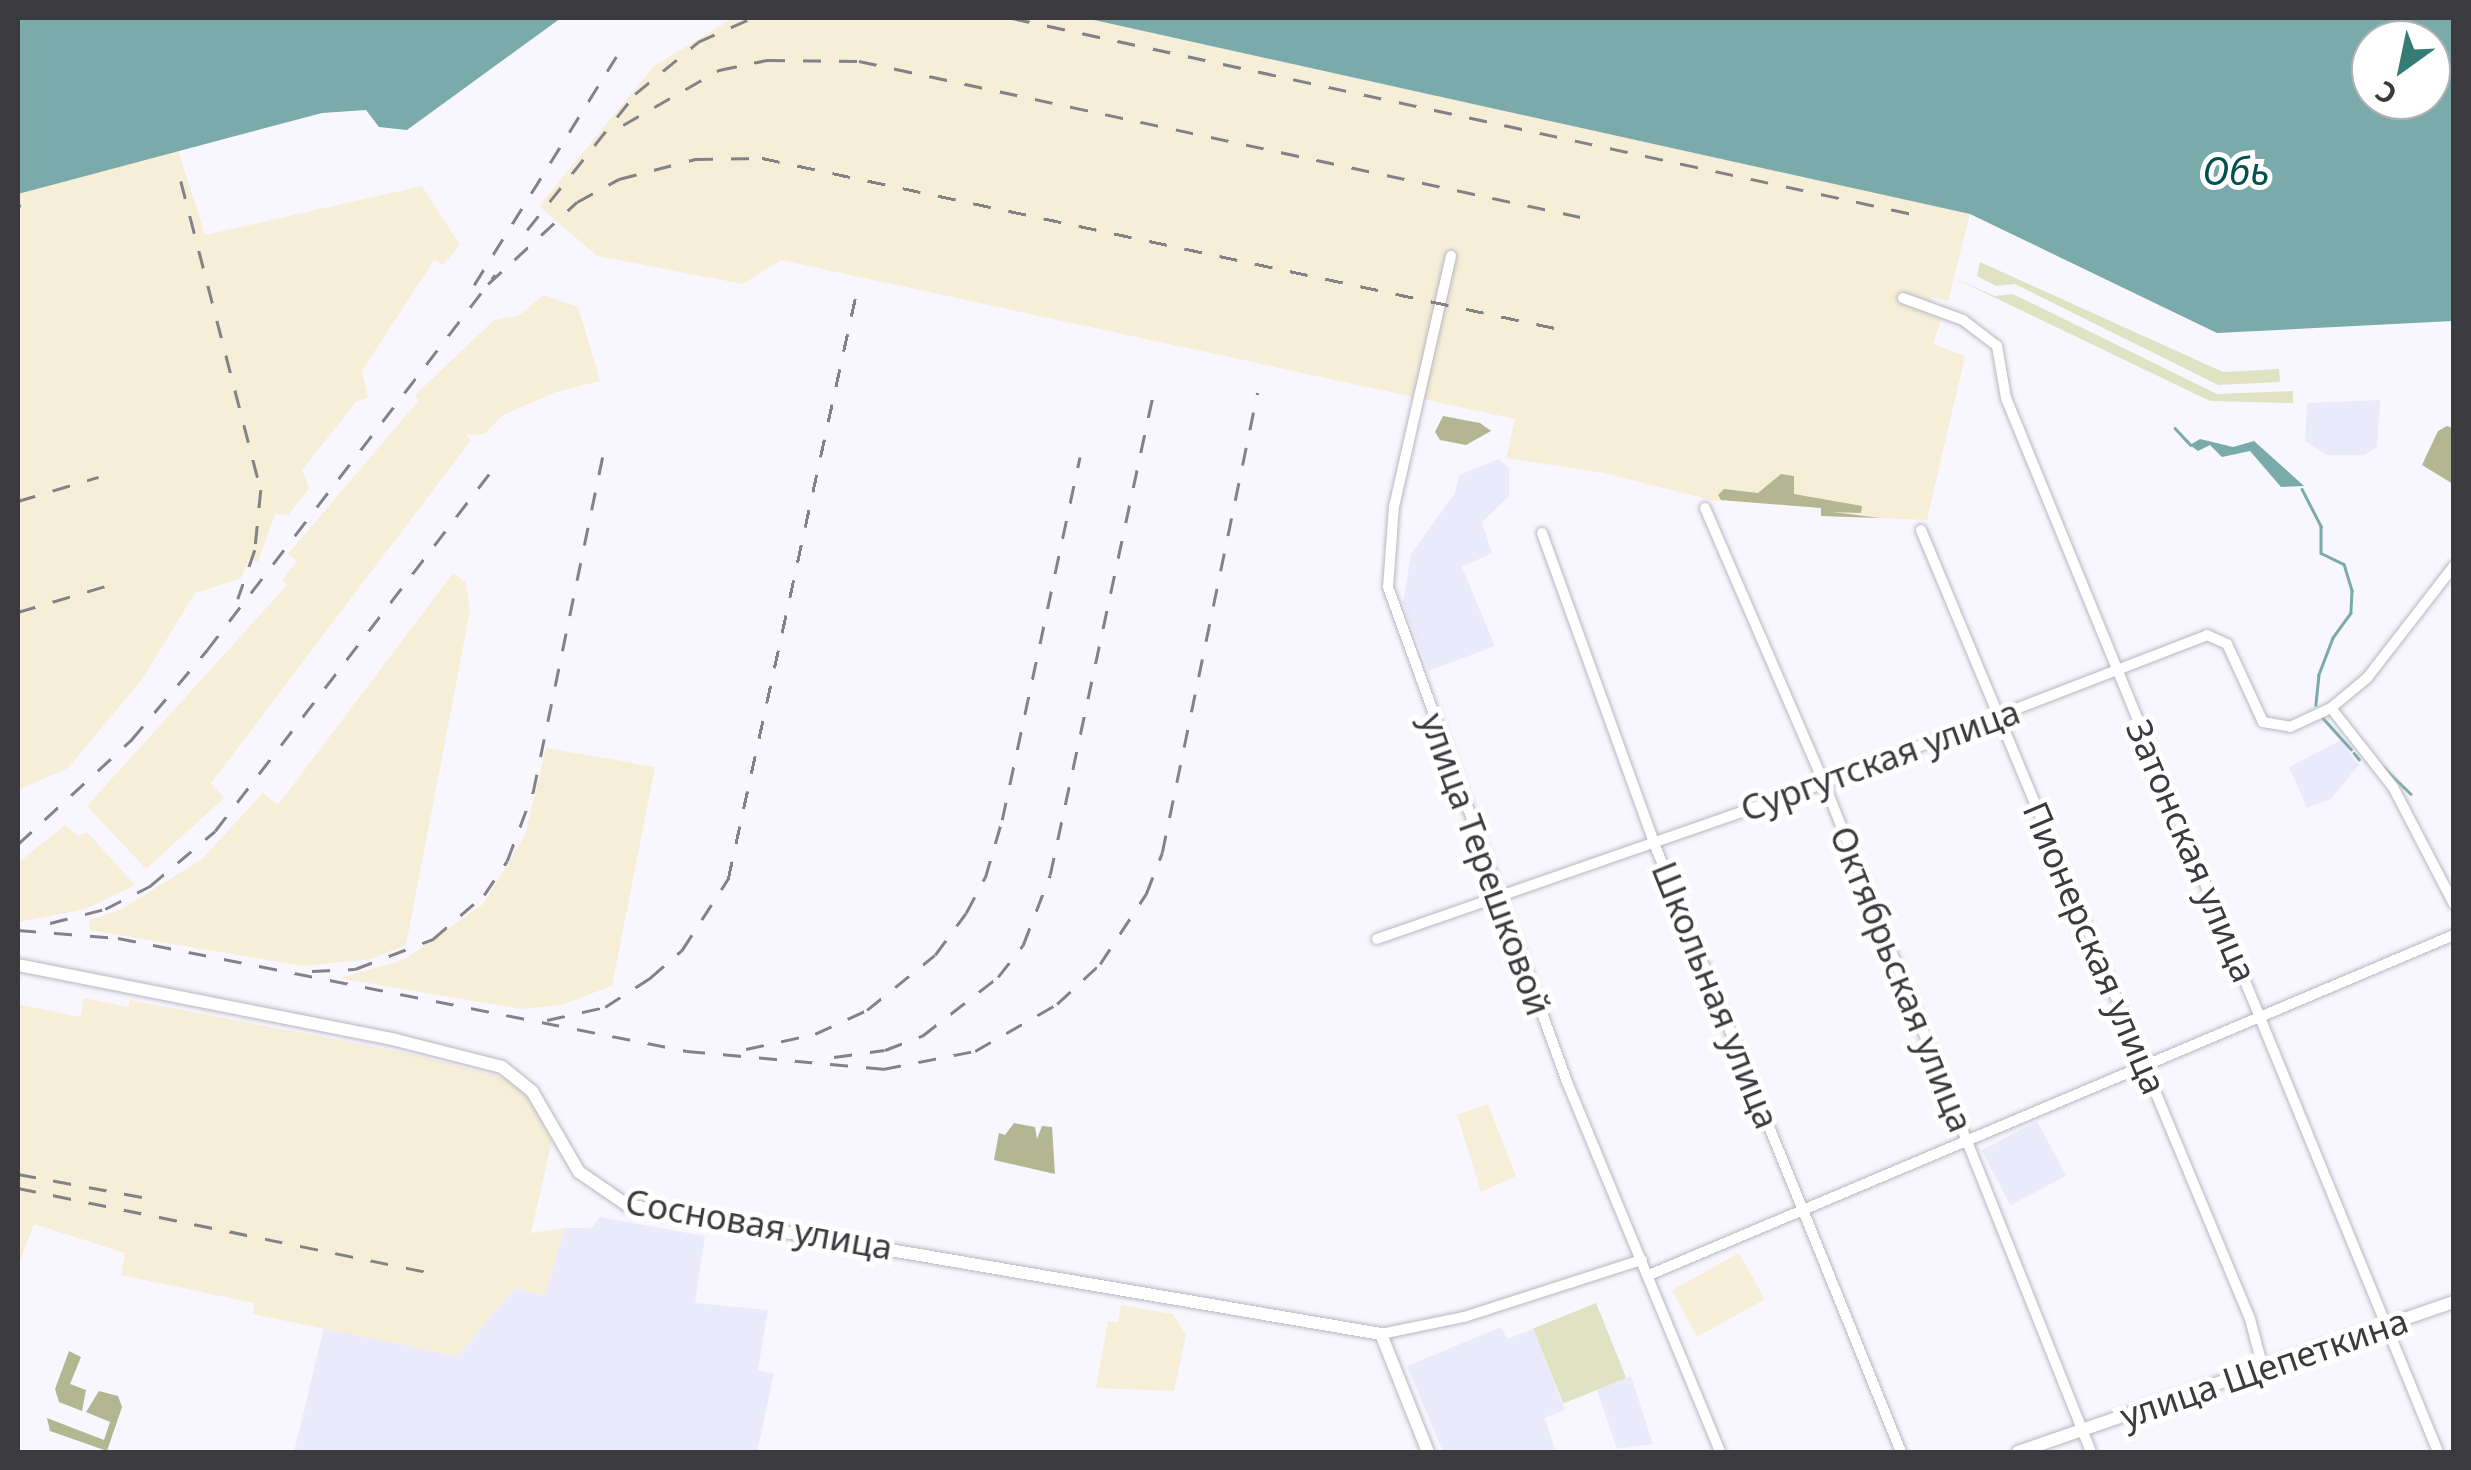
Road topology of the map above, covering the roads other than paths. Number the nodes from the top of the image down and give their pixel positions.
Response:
1 (1451, 256) dead end
2 (1903, 298) dead end
3 (1705, 508) dead end
4 (1921, 530) dead end
5 (1542, 533) dead end
6 (2454, 566) edge
7 (2116, 670) junction
8 (2332, 708) junction
9 (1998, 718) junction
10 (1824, 784) junction
11 (1654, 843) junction
12 (1499, 899) junction
13 (2454, 904) edge
14 (2454, 935) edge
15 (1377, 939) dead end
16 (18, 965) edge
17 (2260, 1015) junction
18 (2143, 1063) junction
19 (1966, 1139) junction
20 (1803, 1211) junction
21 (1642, 1260) junction
22 (1649, 1275) junction
23 (2454, 1302) edge
24 (2388, 1325) junction
25 (1381, 1334) junction
26 (2263, 1368) junction
27 (2086, 1429) junction
28 (1428, 1452) edge
29 (1720, 1452) edge
30 (1901, 1452) edge
31 (2018, 1452) edge
32 (2091, 1452) edge
33 (2438, 1452) edge

1 - 12 street, улица Терешковой
2 - 7 street, Затонская улица
3 - 10 street, Октябрьская улица
4 - 9 street, Пионерская улица
5 - 11 street, Школьная улица
6 - 8 street
7 - 8 street, Сургутская улица
7 - 9 street, Сургутская улица
7 - 17 street, Затонская улица
8 - 13 street
9 - 10 street, Сургутская улица
9 - 18 street, Пионерская улица
10 - 11 street, Сургутская улица
10 - 19 street, Октябрьская улица
11 - 12 street, Сургутская улица
11 - 20 street, Школьная улица
12 - 15 street, Сургутская улица
12 - 21 street, улица Терешковой
14 - 17 street
16 - 25 main road, Сосновая улица
17 - 18 street
17 - 24 street, Затонская улица
18 - 19 street
18 - 26 street, Пионерская улица
19 - 20 street
19 - 27 street, Октябрьская улица
20 - 22 street
20 - 30 street, Школьная улица
21 - 22 street, улица Терешковой
21 - 25 street
22 - 29 street, улица Терешковой
23 - 24 main road, улица Щепеткина
24 - 26 main road, улица Щепеткина
24 - 33 street, Затонская улица
25 - 28 main road
26 - 27 main road, улица Щепеткина
27 - 31 main road, улица Щепеткина
27 - 32 street, Октябрьская улица

